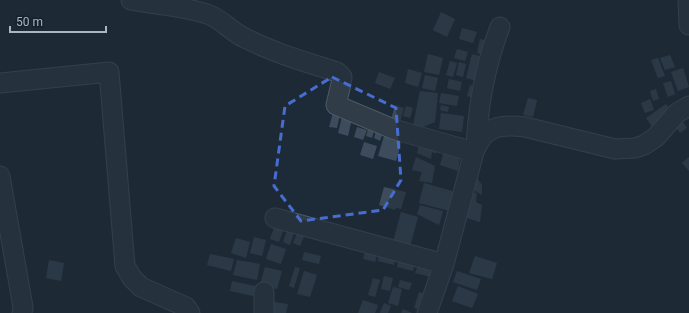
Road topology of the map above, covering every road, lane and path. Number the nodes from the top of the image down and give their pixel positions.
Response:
1 (131, 0) edge
2 (688, 0) edge
3 (689, 25) edge
4 (500, 27) dead end
5 (0, 83) edge
6 (689, 106) edge
7 (475, 150) junction
8 (0, 176) edge
9 (275, 218) dead end
10 (444, 264) junction
11 (264, 292) dead end
12 (22, 313) edge
13 (190, 313) edge
14 (264, 313) edge
15 (427, 313) edge

1 - 7 street
2 - 3 street
4 - 7 street
5 - 13 street
6 - 7 street
7 - 10 street
8 - 12 street
9 - 10 street
10 - 15 street
11 - 14 street

